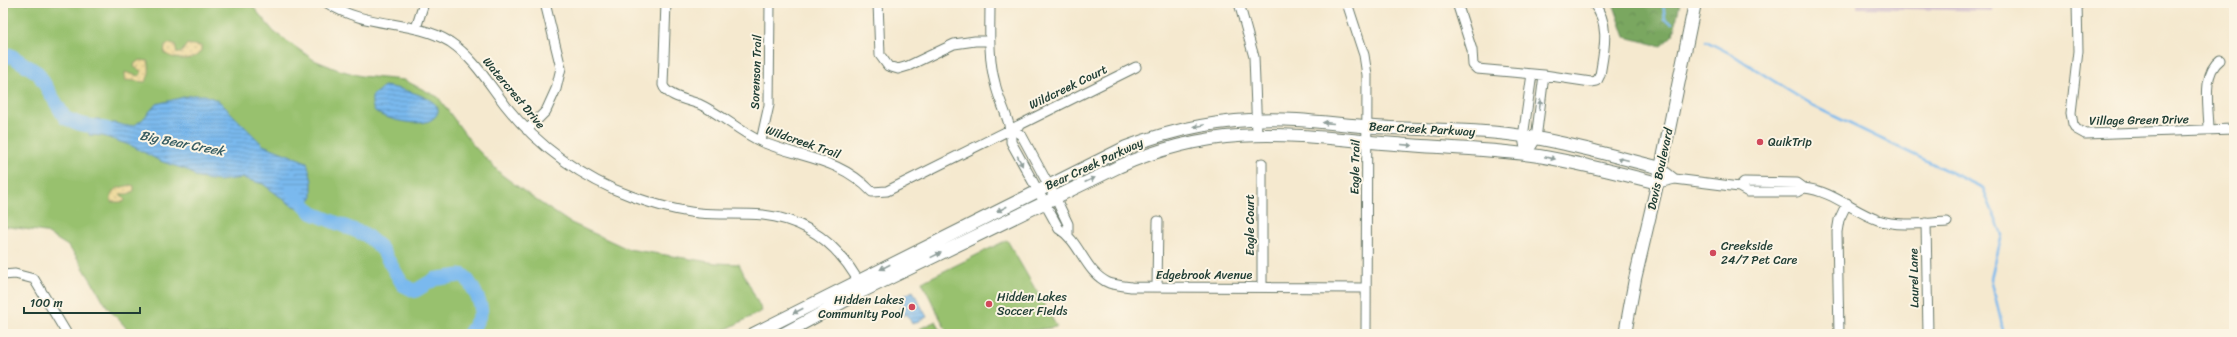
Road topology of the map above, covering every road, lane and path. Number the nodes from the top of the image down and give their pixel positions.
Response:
1 (327, 3) edge
2 (424, 3) edge
3 (546, 3) edge
4 (666, 3) edge
5 (770, 3) edge
6 (878, 3) edge
7 (990, 3) edge
8 (1239, 3) edge
9 (1348, 3) edge
10 (1457, 3) edge
11 (1593, 3) edge
12 (1695, 3) edge
13 (2077, 3) edge
14 (416, 28) junction
15 (990, 41) junction
16 (2220, 60) dead end
17 (1136, 67) dead end
18 (1532, 74) junction
19 (1544, 75) junction
20 (1258, 120) junction
21 (1367, 126) junction
22 (1012, 128) junction
23 (2234, 129) edge
24 (527, 130) junction
25 (2209, 130) junction
26 (1258, 134) junction
27 (1523, 136) junction
28 (1536, 139) junction
29 (761, 141) junction
30 (1368, 141) junction
31 (1526, 155) junction
32 (1262, 163) dead end
33 (1661, 168) junction
34 (1675, 179) junction
35 (1658, 183) junction
36 (1048, 185) junction
37 (1036, 191) junction
38 (1054, 197) junction
39 (1043, 203) junction
40 (1847, 204) junction
41 (1158, 220) dead end
42 (1947, 222) dead end
43 (1926, 223) junction
44 (1068, 234) junction
45 (3, 276) edge
46 (861, 286) junction
47 (1262, 286) junction
48 (1157, 287) junction
49 (1365, 288) junction
50 (67, 334) edge
51 (753, 334) edge
52 (783, 334) edge
53 (1366, 334) edge
54 (1625, 334) edge
55 (1838, 334) edge
56 (1928, 334) edge

1 - 14 street, Watercrest Drive
2 - 14 street
3 - 24 street
4 - 29 street, Wildcreek Trail
5 - 29 street, Sorenson Trail
6 - 15 street
7 - 15 street, Edgebrook Avenue
8 - 20 street
9 - 21 street, Eagle Trail
10 - 18 street
11 - 19 street
12 - 33 main road, Davis Boulevard
13 - 25 street, Village Green Drive
14 - 24 street, Watercrest Drive
15 - 22 street, Edgebrook Avenue
16 - 25 street
17 - 22 street, Wildcreek Court
18 - 19 street
18 - 27 street
28 -> 19 street
21 -> 20 main road, Bear Creek Parkway
20 - 26 street
20 -> 36 main road, Bear Creek Parkway
21 - 27 main road, Bear Creek Parkway
21 - 30 street, Eagle Trail
22 - 29 street, Wildcreek Trail
22 - 36 street, Edgebrook Avenue
22 -> 37 street, Edgebrook Avenue
23 - 25 street, Village Green Drive
24 - 46 street, Watercrest Drive
26 - 30 main road, Bear Creek Parkway
38 -> 26 main road, Bear Creek Parkway
27 - 28 main road, Bear Creek Parkway
27 - 31 street
28 - 31 street
33 -> 28 main road, Bear Creek Parkway
30 -> 31 main road, Bear Creek Parkway
30 - 49 street, Eagle Trail
31 -> 35 main road, Bear Creek Parkway
32 - 47 street, Eagle Court
33 - 34 street, Bear Creek Parkway
33 - 35 main road, Davis Boulevard
34 - 35 street, Bear Creek Parkway
34 - 40 street, Bear Creek Parkway
35 - 54 main road, Davis Boulevard
36 - 37 main road, Bear Creek Parkway
36 - 38 street, Edgebrook Avenue
37 - 39 street, Edgebrook Avenue
37 -> 46 main road, Bear Creek Parkway
38 - 39 main road, Bear Creek Parkway
38 - 44 street, Edgebrook Avenue
39 - 44 street, Edgebrook Avenue
46 -> 39 main road, Bear Creek Parkway
40 - 43 street, Bear Creek Parkway
40 - 55 street
41 - 48 street
42 - 43 street, Bear Creek Parkway
43 - 56 street, Laurel Lane
44 - 48 street, Edgebrook Avenue
45 - 50 street
46 -> 51 main road, Bear Creek Parkway
46 - 52 main road, Bear Creek Parkway
47 - 48 street, Edgebrook Avenue
47 - 49 street, Edgebrook Avenue
49 - 53 street, Eagle Trail

